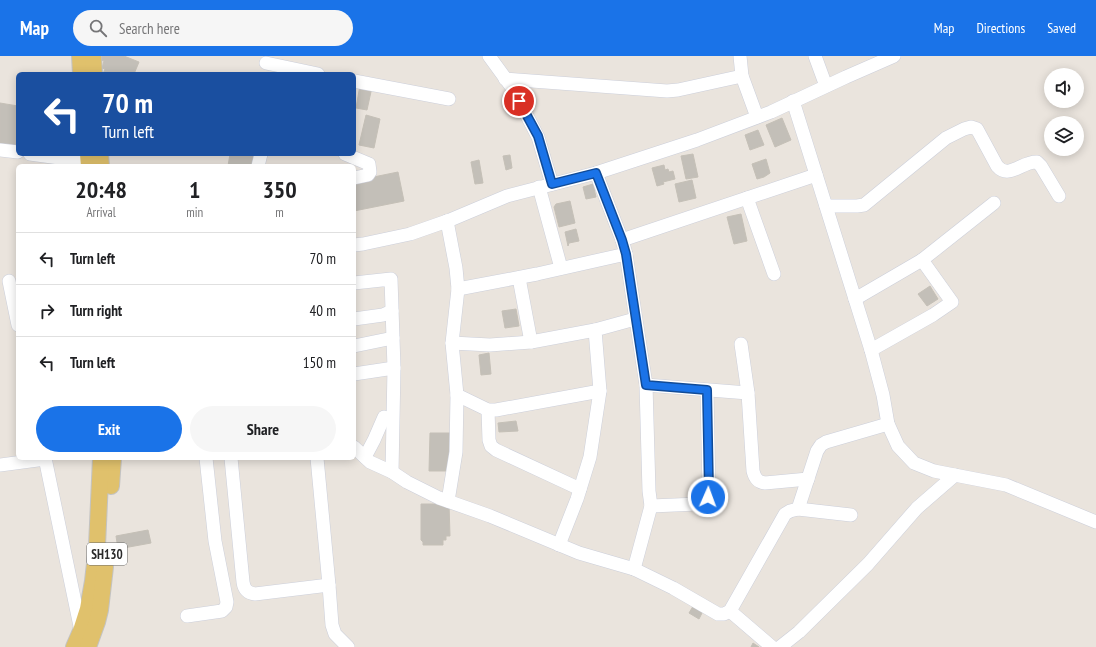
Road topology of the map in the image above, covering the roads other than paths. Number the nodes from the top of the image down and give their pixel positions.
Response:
1 (80, 56) edge
2 (93, 56) edge
3 (489, 56) edge
4 (740, 56) edge
5 (815, 56) edge
6 (894, 56) edge
7 (266, 64) edge
8 (82, 72) edge
9 (94, 72) edge
10 (308, 72) edge
11 (742, 76) junction
12 (505, 79) junction
13 (356, 82) edge
14 (826, 86) junction
15 (449, 99) dead end
16 (793, 101) junction
17 (758, 117) junction
18 (0, 150) edge
19 (16, 152) edge
20 (51, 156) edge
21 (349, 156) edge
22 (94, 160) edge
23 (596, 173) junction
24 (816, 175) junction
25 (356, 178) edge
26 (546, 186) junction
27 (1059, 196) dead end
28 (747, 198) junction
29 (994, 204) dead end
30 (826, 206) junction
31 (447, 221) junction
32 (622, 240) junction
33 (356, 245) edge
34 (626, 254) junction
35 (922, 260) junction
36 (561, 268) junction
37 (774, 274) dead end
38 (519, 278) junction
39 (9, 281) edge
40 (356, 284) edge
41 (458, 289) junction
42 (855, 299) junction
43 (388, 313) junction
44 (16, 316) edge
45 (356, 319) edge
46 (635, 319) junction
47 (595, 330) junction
48 (392, 332) junction
49 (531, 342) junction
50 (452, 343) junction
51 (741, 344) dead end
52 (356, 345) edge
53 (870, 350) junction
54 (394, 368) junction
55 (356, 374) edge
56 (646, 385) junction
57 (707, 390) junction
58 (600, 391) junction
59 (748, 394) junction
60 (457, 395) junction
61 (488, 410) junction
62 (384, 417) dead end
63 (888, 424) junction
64 (356, 449) edge
65 (365, 457) junction
66 (38, 460) edge
67 (45, 460) edge
68 (101, 460) edge
69 (113, 460) edge
70 (206, 460) edge
71 (231, 460) edge
72 (317, 460) edge
73 (0, 465) edge
74 (392, 472) junction
75 (955, 475) junction
76 (808, 479) junction
77 (580, 489) junction
78 (448, 501) junction
79 (651, 506) junction
80 (798, 510) junction
81 (851, 516) dead end
82 (1096, 522) edge
83 (559, 545) junction
84 (634, 570) junction
85 (329, 584) junction
86 (730, 611) junction
87 (187, 616) dead end
88 (81, 631) junction
89 (74, 647) edge
90 (88, 647) edge
91 (348, 647) edge
92 (772, 647) edge
93 (780, 647) edge

1 - 8 main road
2 - 9 main road
3 - 12 street
4 - 11 street
5 - 14 street
6 - 14 street
7 - 10 street
11 - 12 street
11 - 17 street
12 - 26 street
13 - 15 street
14 - 16 street
16 - 17 street
16 - 24 street
17 - 23 street
18 - 19 street
20 - 22 street
21 - 25 street
23 - 26 street
23 - 32 street
24 - 28 street
24 - 30 street
26 - 31 street
26 - 36 street
27 - 30 street
28 - 32 street
28 - 37 street
29 - 35 street
30 - 42 street
31 - 33 street
31 - 41 street
32 - 34 street
34 - 36 street
34 - 46 street
35 - 42 street
35 - 53 street
36 - 38 street
38 - 41 street
38 - 49 street
39 - 44 street
40 - 43 street
41 - 50 street
42 - 53 street
43 - 45 street
43 - 48 street
46 - 47 street
46 - 56 street
47 - 49 street
47 - 58 street
48 - 52 street
48 - 54 street
49 - 50 street
50 - 60 street
51 - 59 street
53 - 63 street
54 - 55 street
54 - 74 street
56 - 57 street
56 - 79 street
57 - 59 street
57 - 79 street
58 - 61 street
58 - 77 street
59 - 76 street
60 - 61 street
60 - 78 street
61 - 77 street
62 - 65 street
63 - 75 street
63 - 76 street
64 - 65 street
65 - 74 street
66 - 73 street
67 - 88 street
68 - 88 main road
69 - 90 main road, SH130
70 - 87 street
71 - 85 street
72 - 85 street
74 - 78 street
75 - 82 street
75 - 93 street
76 - 80 street
77 - 83 street
78 - 83 street
79 - 84 street
80 - 81 street
80 - 86 street
83 - 84 street
84 - 86 street
85 - 91 street
86 - 92 street
88 - 89 main road

